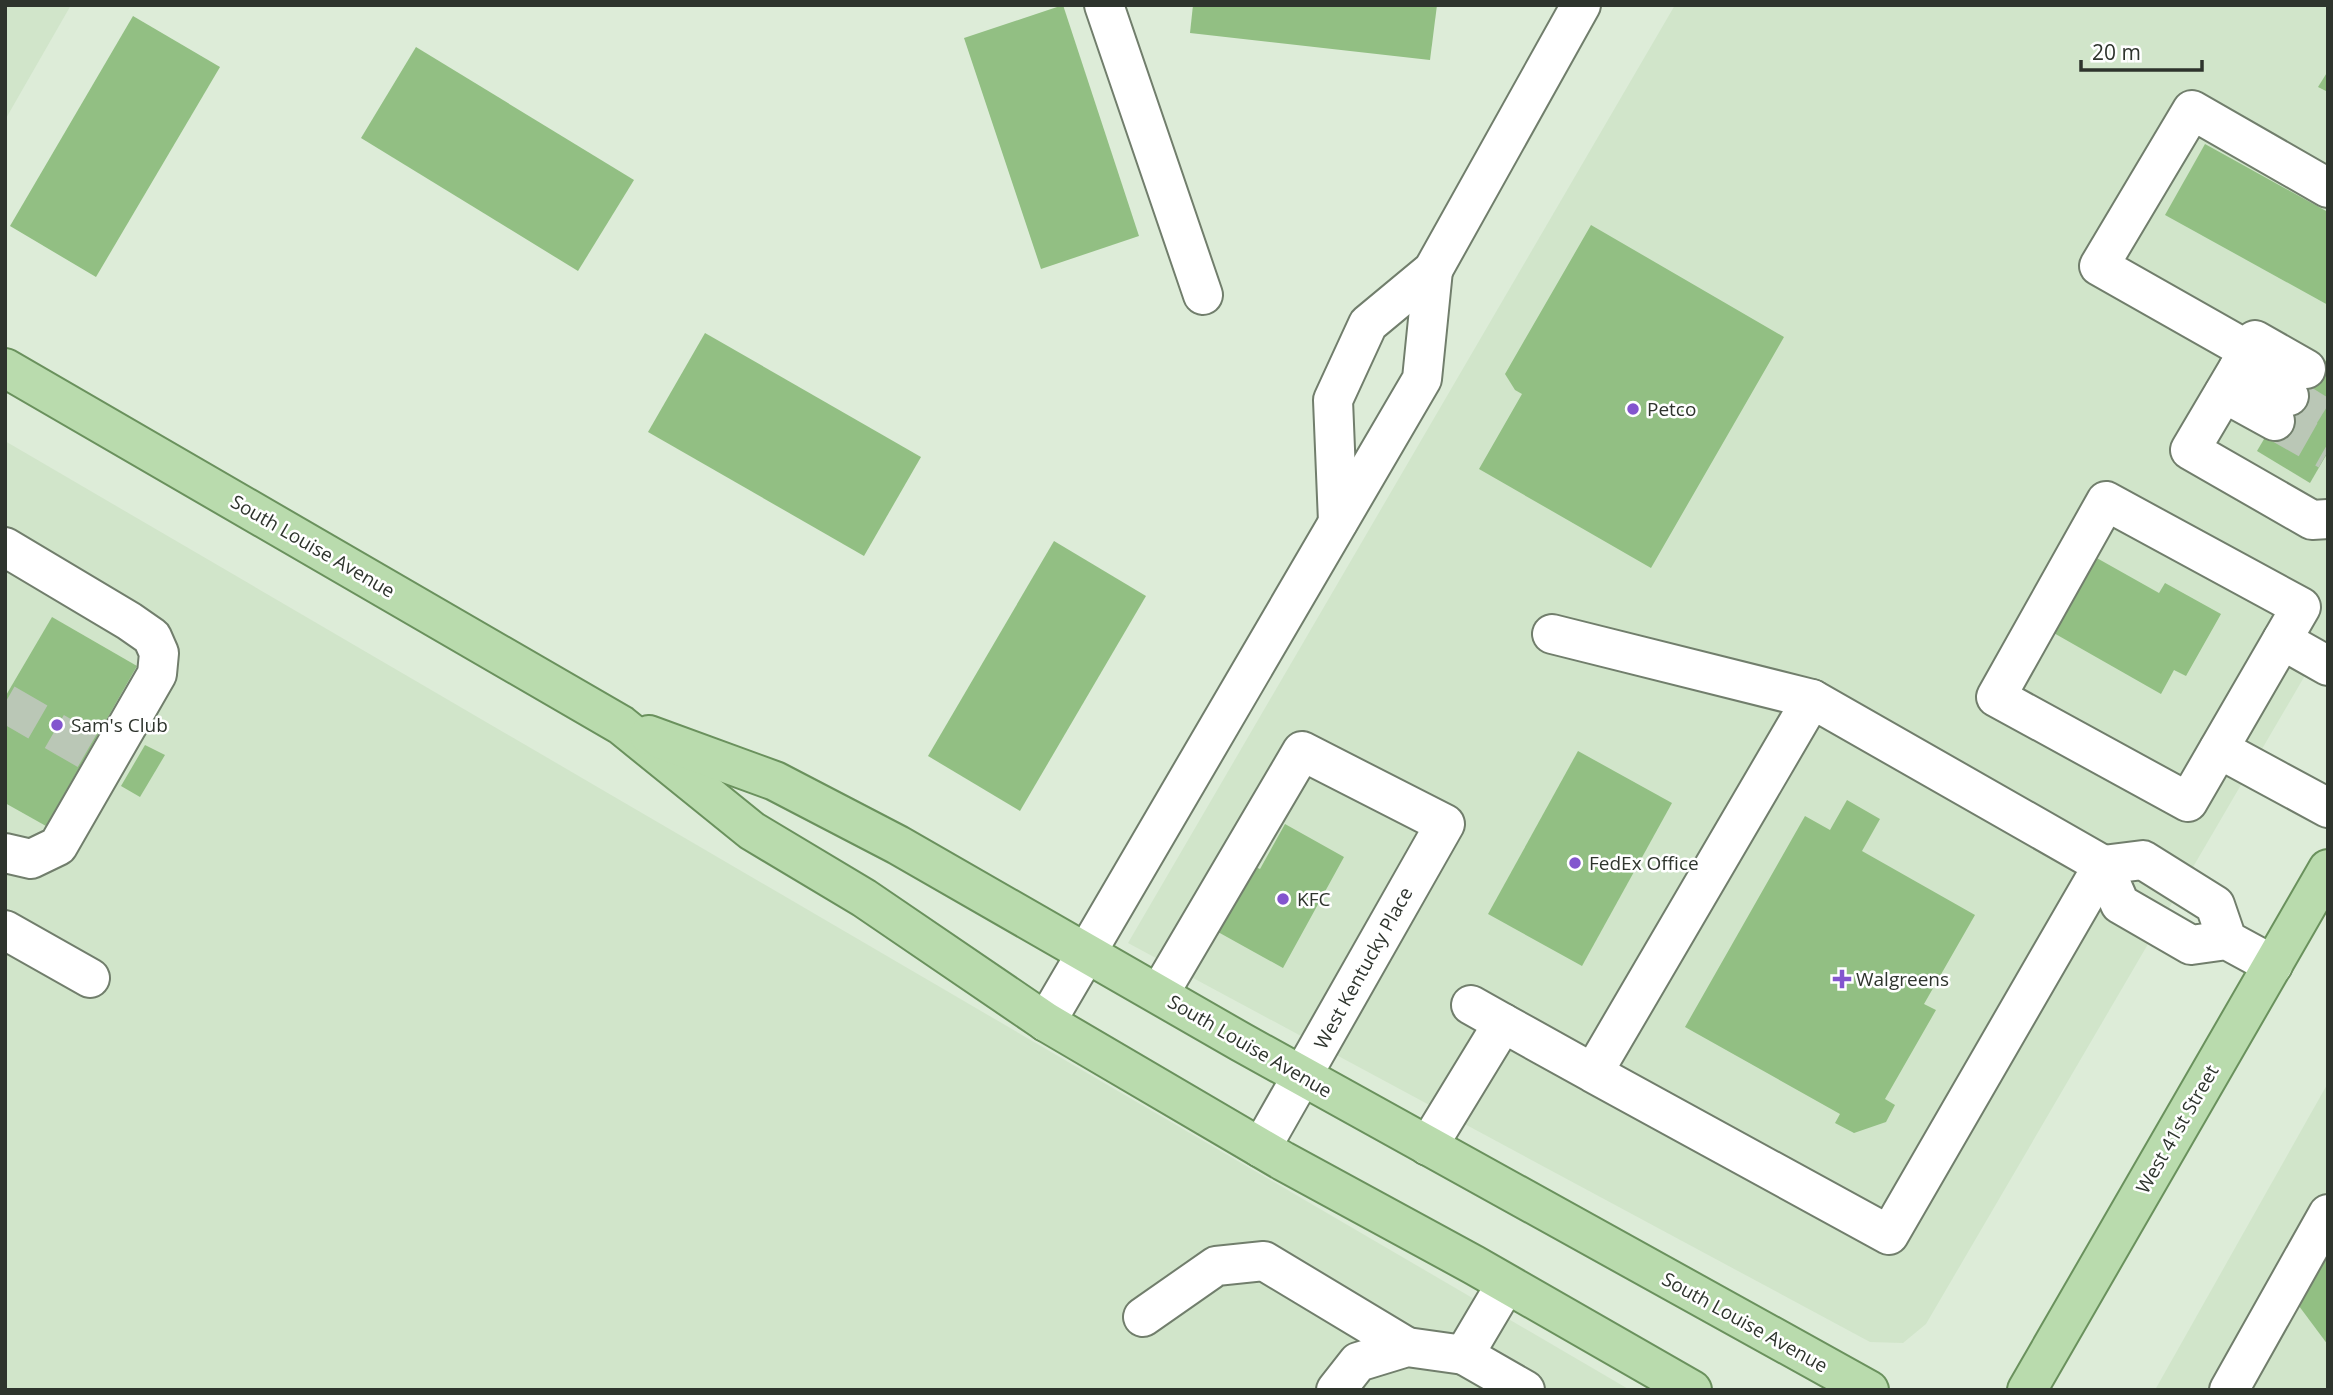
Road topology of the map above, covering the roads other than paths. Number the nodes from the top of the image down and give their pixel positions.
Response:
1 (1104, 5) edge
2 (1581, 5) edge
3 (2328, 188) edge
4 (1433, 270) junction
5 (1203, 295) dead end
6 (5, 368) edge
7 (2237, 371) junction
8 (2328, 519) edge
9 (1338, 522) junction
10 (5, 547) edge
11 (1552, 634) dead end
12 (2282, 640) junction
13 (2328, 666) edge
14 (1812, 699) junction
15 (621, 725) junction
16 (2219, 749) junction
17 (2328, 808) edge
18 (5, 853) edge
19 (2103, 865) junction
20 (2328, 869) edge
21 (5, 930) edge
22 (1087, 952) junction
23 (2273, 965) junction
24 (90, 978) dead end
25 (1159, 994) junction
26 (1046, 1021) junction
27 (1593, 1073) junction
28 (1303, 1076) junction
29 (1429, 1146) junction
30 (1261, 1148) junction
31 (2328, 1214) edge
32 (1506, 1284) junction
33 (1143, 1317) dead end
34 (1406, 1347) junction
35 (1464, 1354) junction
36 (1336, 1390) edge
37 (1525, 1390) edge
38 (1692, 1390) edge
39 (1869, 1390) edge
40 (2027, 1390) edge
41 (2229, 1390) edge

1 - 5 street
2 - 4 street
3 - 7 street
4 - 9 street
4 - 9 street
6 - 15 main road, South Louise Avenue
7 - 7 street
7 - 8 street
9 - 22 street
10 - 18 street
11 - 14 street
12 - 13 street
12 - 16 street
12 - 16 street
14 - 19 street
14 - 27 street
15 - 22 main road, South Louise Avenue
15 - 26 main road, South Louise Avenue
16 - 17 street
19 - 23 street
19 - 27 street
20 - 23 main road, West 41st Street
21 - 24 street
22 - 25 main road, South Louise Avenue
22 - 26 street
23 - 40 main road, West 41st Street
25 - 28 main road, South Louise Avenue
25 - 28 street, West Kentucky Place
26 - 30 main road, South Louise Avenue
27 - 29 street
28 - 29 main road, South Louise Avenue
28 - 30 street, West Kentucky Place
29 - 39 main road, South Louise Avenue
30 - 32 main road, South Louise Avenue
31 - 41 street
32 - 35 street
32 - 38 main road, South Louise Avenue
33 - 34 street
34 - 35 street
34 - 36 street
35 - 37 street

